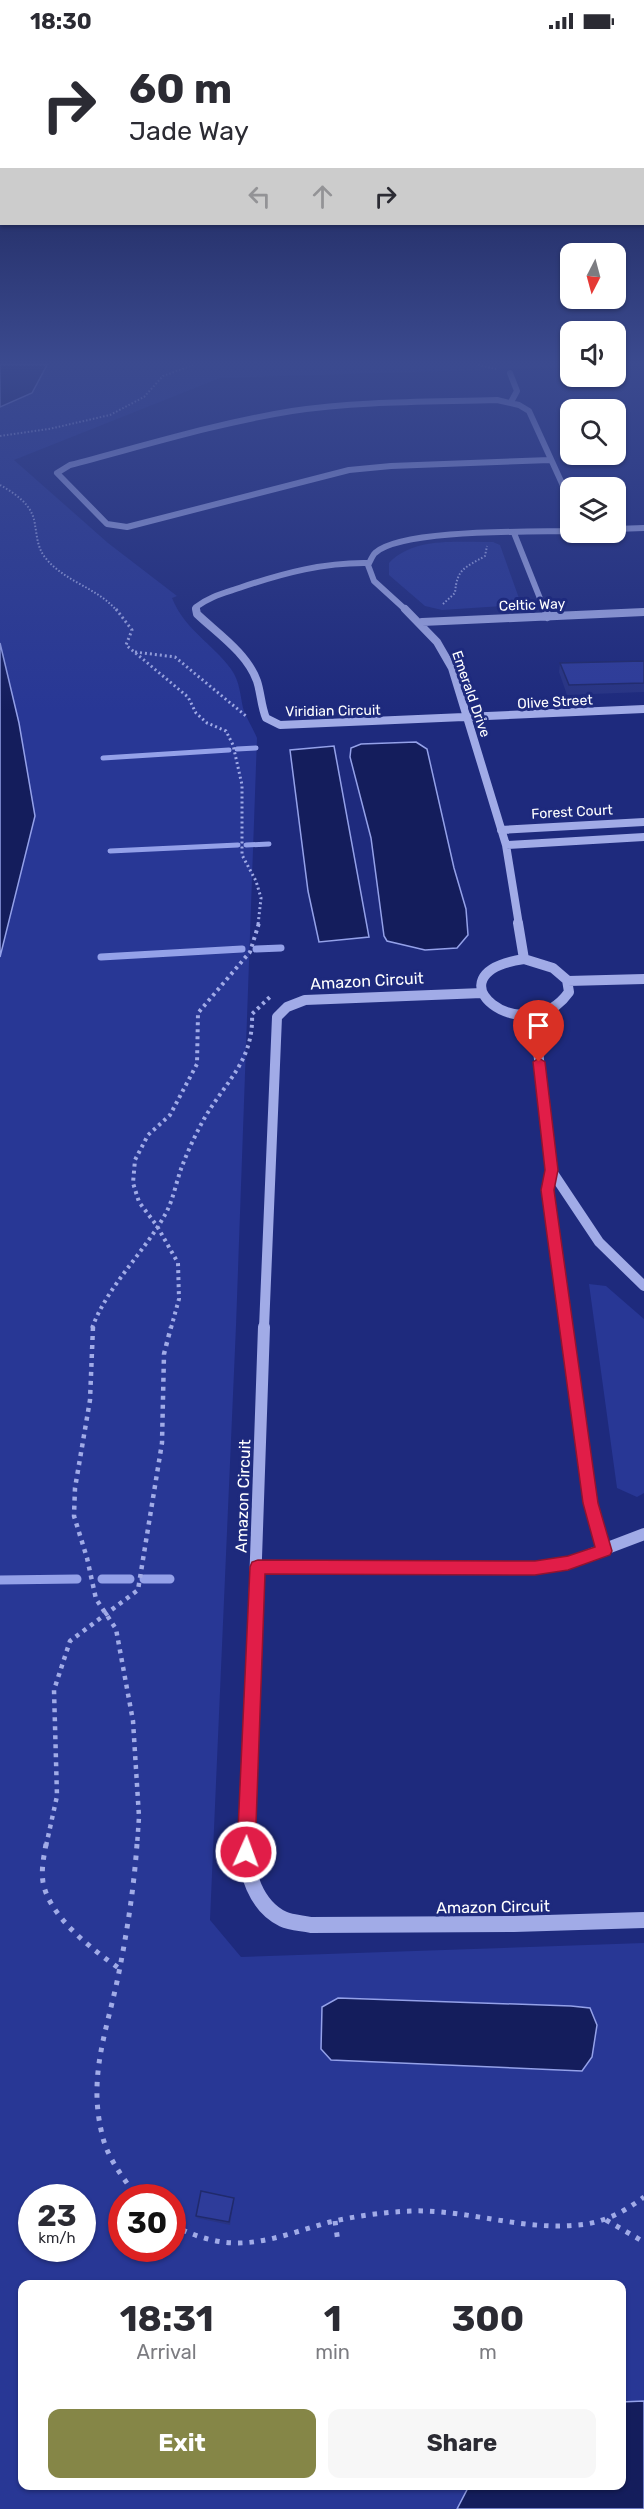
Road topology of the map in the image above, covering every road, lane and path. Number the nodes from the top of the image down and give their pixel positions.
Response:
1 (64, 480) edge
2 (310, 480) edge
3 (0, 485) edge
4 (644, 528) edge
5 (626, 529) edge
6 (560, 531) edge
7 (514, 533) junction
8 (485, 540) dead end
9 (369, 563) junction
10 (436, 607) dead end
11 (644, 612) edge
12 (548, 617) junction
13 (422, 622) junction
14 (644, 709) edge
15 (468, 718) junction
16 (644, 822) edge
17 (501, 830) junction
18 (644, 837) edge
19 (506, 845) junction
20 (524, 959) junction
21 (644, 979) edge
22 (568, 981) junction
23 (280, 991) dead end
24 (482, 993) junction
25 (531, 1015) junction
26 (551, 1170) junction
27 (158, 1226) junction
28 (644, 1286) edge
29 (644, 1534) edge
30 (604, 1551) junction
31 (258, 1567) junction
32 (105, 1613) junction
33 (644, 1920) edge
34 (120, 1969) junction
35 (128, 2184) edge
36 (644, 2197) edge
37 (606, 2220) junction
38 (335, 2221) junction
39 (186, 2231) edge
40 (338, 2242) dead end
41 (644, 2242) edge

1 - 2 street
3 - 27 path
4 - 5 street
6 - 7 street
7 - 9 street
7 - 12 street
8 - 10 path
9 - 13 street, Emerald Drive
9 - 15 street, Viridian Circuit
11 - 12 street, Celtic Way
12 - 13 street, Celtic Way
13 - 15 street, Emerald Drive
14 - 15 street, Olive Street
15 - 17 street, Emerald Drive
16 - 17 street, Forest Court
17 - 19 street, Emerald Drive
18 - 19 street, Forest Court
19 - 20 street, Emerald Drive
20 - 22 street
20 - 24 street
21 - 22 street
22 - 25 street
23 - 27 path
24 - 25 street
24 - 31 street, Amazon Circuit
25 - 26 street
26 - 28 street
26 - 30 street
27 - 32 path
27 - 32 path
29 - 30 street
30 - 31 street
31 - 33 street, Amazon Circuit
32 - 34 path
32 - 34 path
34 - 35 path
36 - 37 path
37 - 38 path
37 - 41 path
38 - 39 path
38 - 40 path

